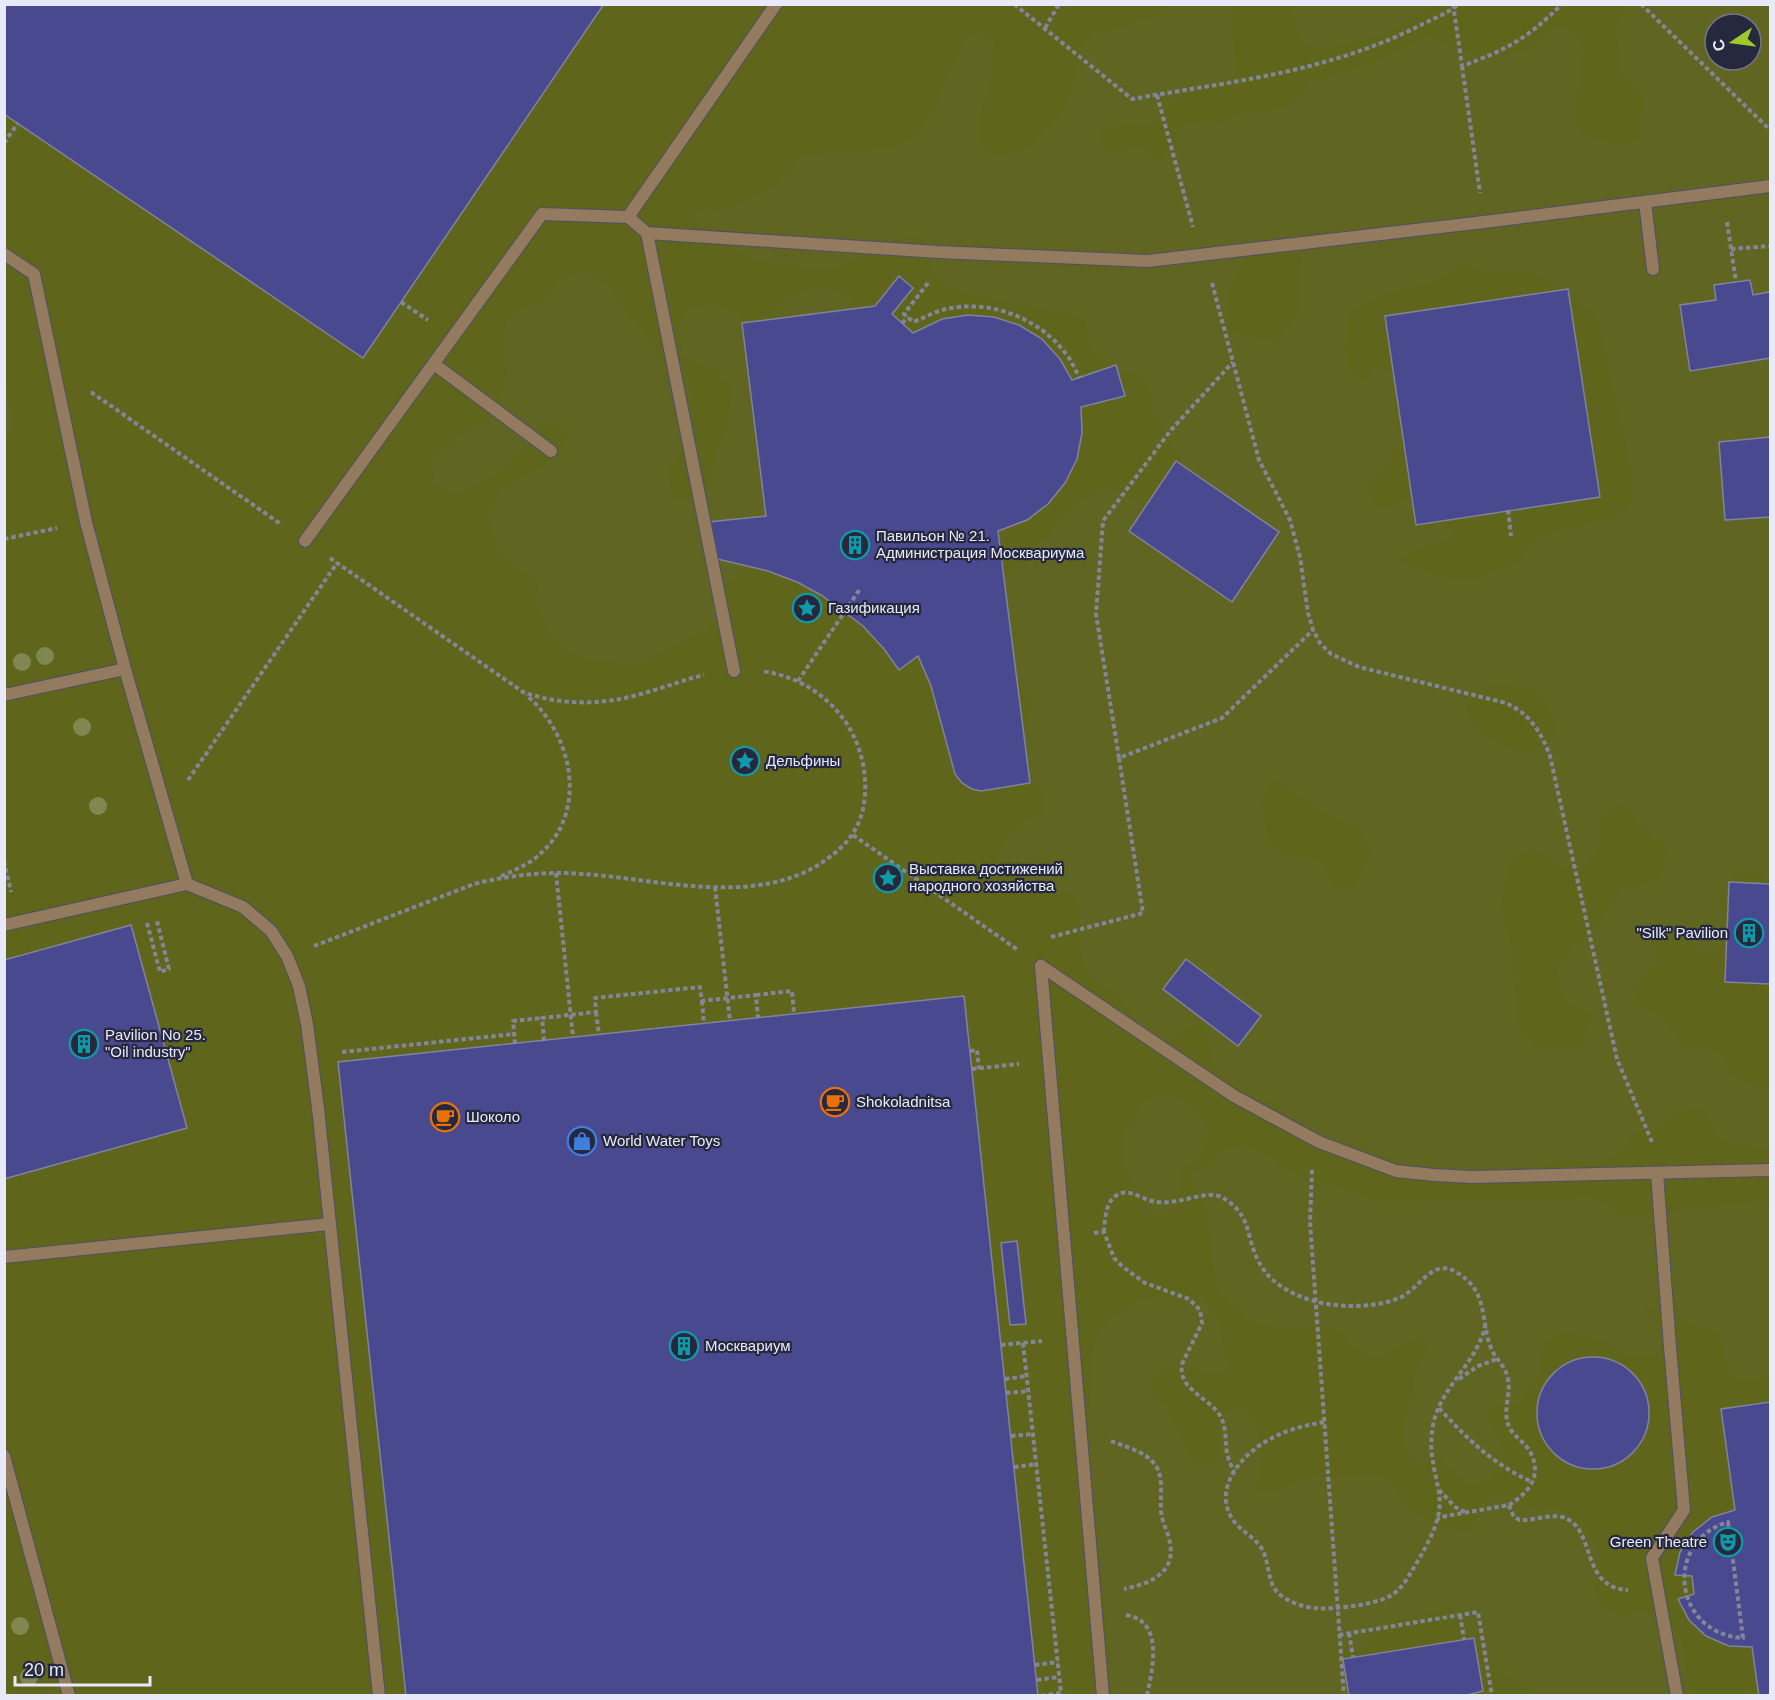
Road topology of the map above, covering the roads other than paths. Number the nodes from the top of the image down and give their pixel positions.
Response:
1 (776, 4) edge
2 (1770, 186) edge
3 (1645, 202) junction
4 (628, 217) junction
5 (647, 232) junction
6 (4, 254) edge
7 (1653, 269) dead end
8 (434, 364) junction
9 (551, 451) dead end
10 (305, 541) road end
11 (125, 669) junction
12 (734, 671) road end
13 (4, 695) edge
14 (187, 884) junction
15 (4, 925) edge
16 (1770, 1170) edge
17 (1658, 1173) junction
18 (329, 1224) junction
19 (4, 1257) edge
20 (4, 1456) edge
21 (69, 1695) edge
22 (379, 1695) edge
23 (1102, 1695) edge
24 (1677, 1695) edge

1 - 4 lane
2 - 3 lane
3 - 5 lane
3 - 7 lane
4 - 5 lane
4 - 8 lane
5 - 12 lane
6 - 11 lane
8 - 9 lane
8 - 10 lane
11 - 13 lane
11 - 14 lane
14 - 15 lane
14 - 18 lane
16 - 17 lane
17 - 23 lane
17 - 24 lane
18 - 19 lane
18 - 22 lane
20 - 21 lane

